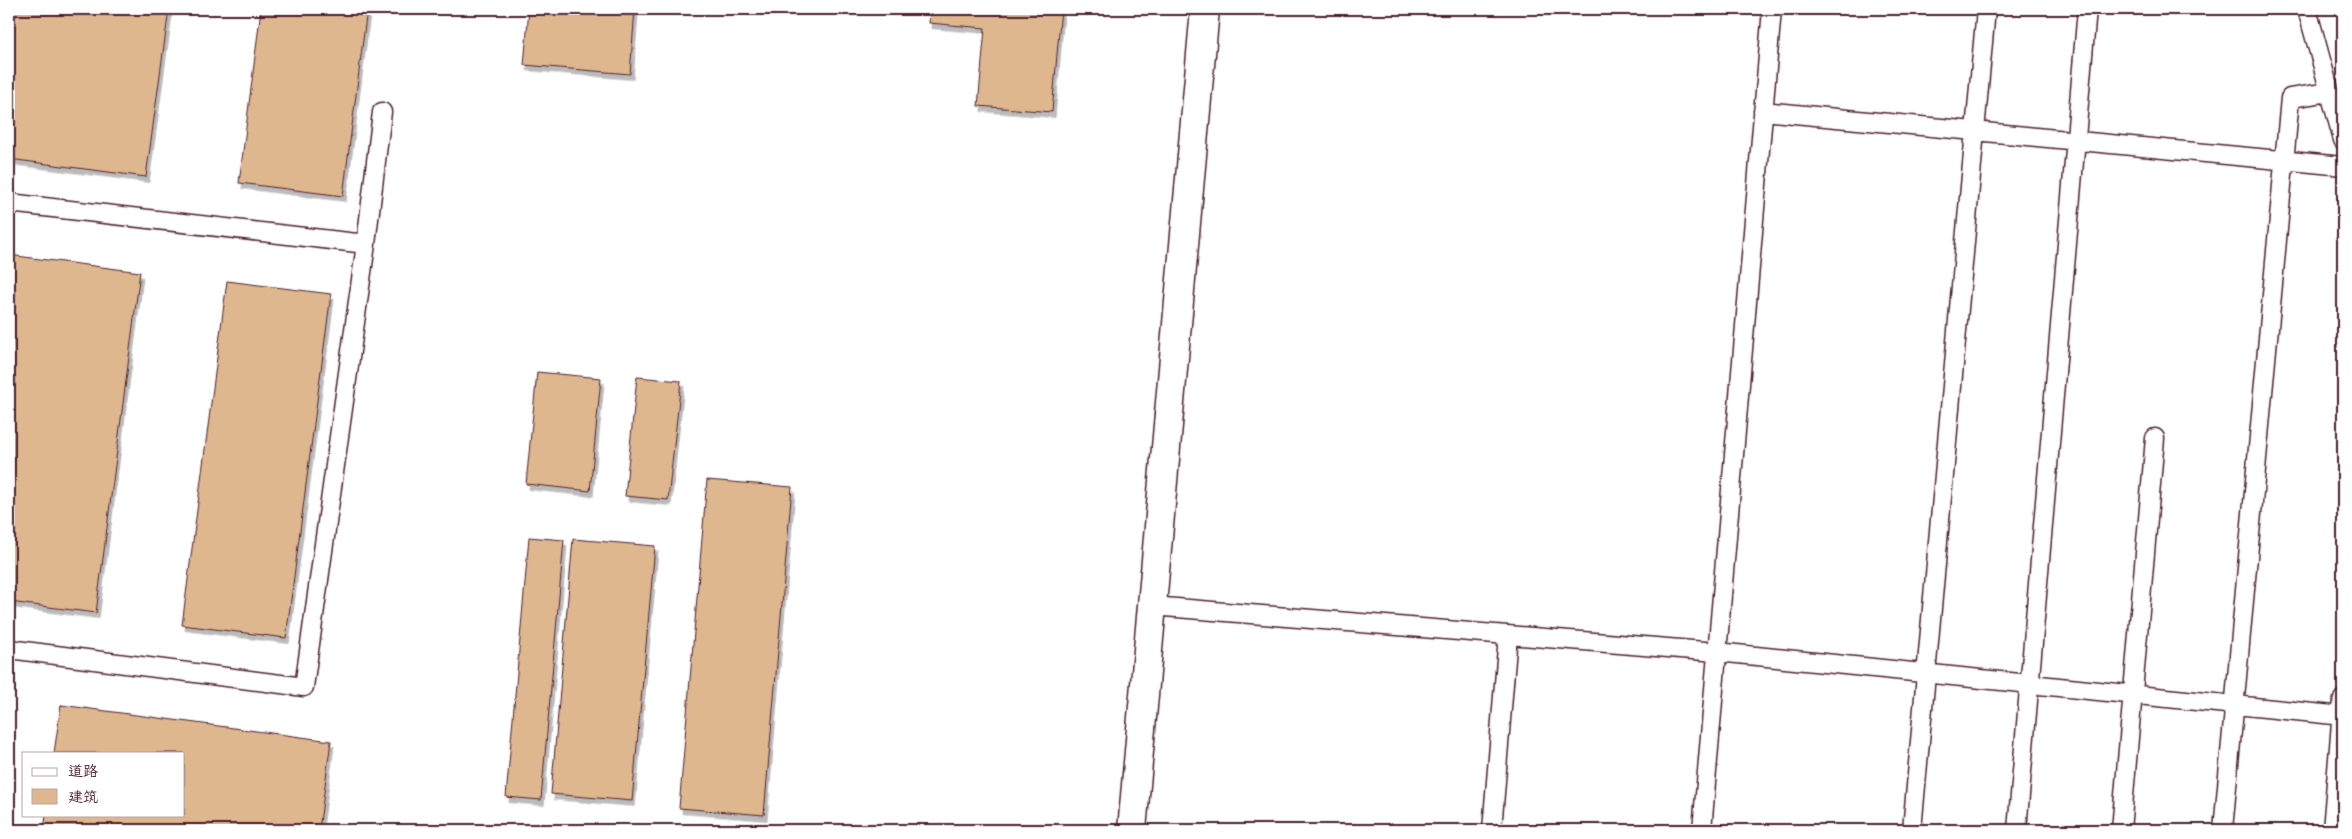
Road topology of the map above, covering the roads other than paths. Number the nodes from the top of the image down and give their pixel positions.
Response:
1 (1205, 9) edge
2 (1772, 9) edge
3 (1986, 9) edge
4 (2087, 9) edge
5 (2307, 9) edge
6 (2330, 92) junction
7 (1763, 111) junction
8 (382, 112) dead end
9 (1976, 131) junction
10 (2343, 140) edge
11 (2076, 141) junction
12 (2285, 160) junction
13 (2343, 166) edge
14 (9, 203) edge
15 (366, 244) junction
16 (2156, 438) dead end
17 (1152, 606) junction
18 (1508, 635) junction
19 (9, 649) edge
20 (1717, 652) junction
21 (1928, 674) junction
22 (2030, 684) junction
23 (2133, 694) junction
24 (2235, 705) junction
25 (2343, 710) edge
26 (1132, 830) edge
27 (1492, 830) edge
28 (1702, 830) edge
29 (1912, 830) edge
30 (2017, 830) edge
31 (2121, 830) edge
32 (2224, 830) edge
33 (2332, 830) edge

1 - 17 street
2 - 7 lane
3 - 9 lane
4 - 11 lane
5 - 6 lane
6 - 10 lane
6 - 12 lane
7 - 9 lane
7 - 20 lane
8 - 15 lane
9 - 11 lane
9 - 21 lane
11 - 12 lane
11 - 22 lane
12 - 13 lane
12 - 24 lane
14 - 15 lane
15 - 19 lane
16 - 23 lane
17 - 18 lane
17 - 26 street
18 - 20 lane
18 - 27 lane
20 - 21 lane
20 - 28 lane
21 - 22 lane
21 - 29 lane
22 - 23 lane
22 - 30 lane
23 - 24 lane
23 - 31 lane
24 - 25 lane
24 - 32 lane
25 - 33 lane

